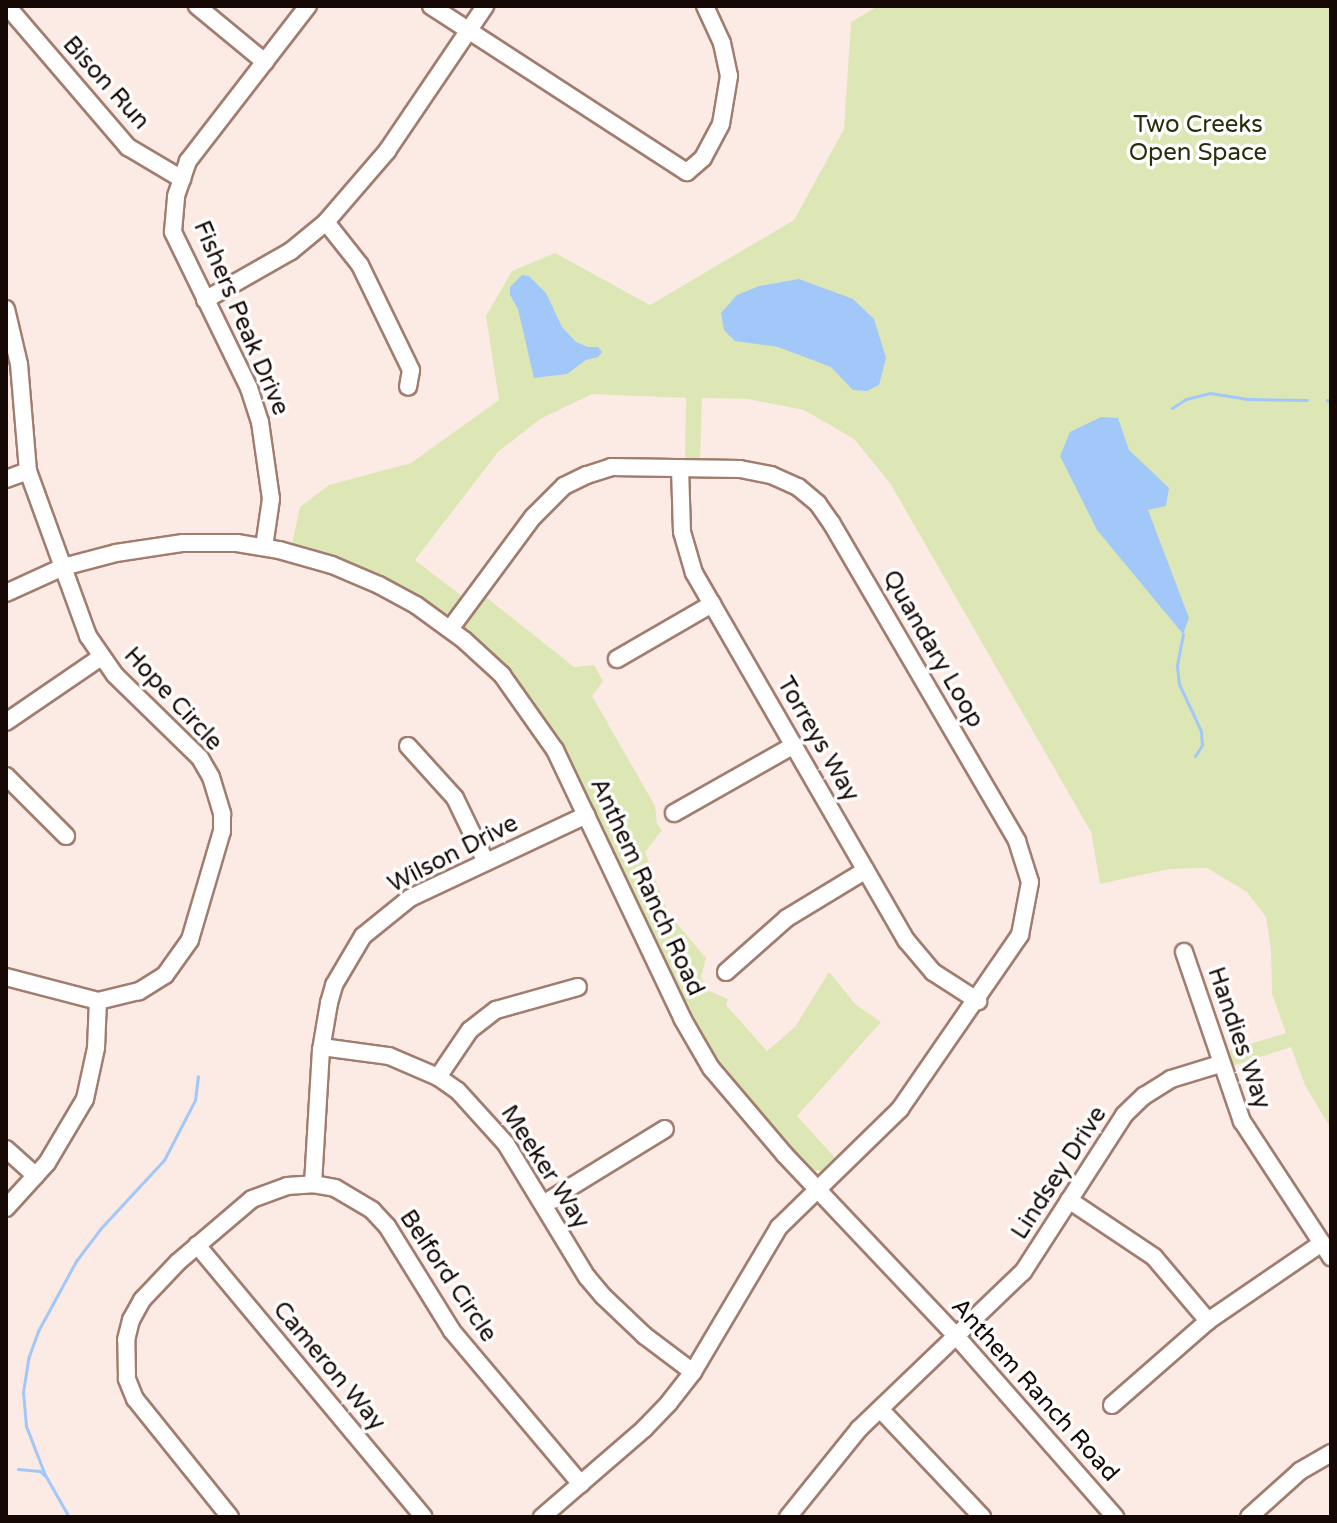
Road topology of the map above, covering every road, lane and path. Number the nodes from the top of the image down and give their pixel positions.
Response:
1 (7, 6) edge
2 (197, 6) edge
3 (308, 6) edge
4 (431, 6) edge
5 (485, 6) edge
6 (705, 6) edge
7 (468, 31) junction
8 (265, 62) junction
9 (182, 179) junction
10 (326, 222) junction
11 (205, 300) junction
12 (6, 309) edge
13 (8, 328) edge
14 (408, 387) dead end
15 (680, 468) junction
16 (28, 471) junction
17 (6, 479) edge
18 (264, 547) junction
19 (63, 567) junction
20 (6, 593) edge
21 (712, 604) junction
22 (450, 629) junction
23 (101, 657) junction
24 (617, 659) dead end
25 (6, 722) edge
26 (794, 745) junction
27 (408, 746) dead end
28 (6, 776) edge
29 (674, 813) dead end
30 (586, 815) junction
31 (66, 836) dead end
32 (486, 862) junction
33 (866, 870) junction
34 (1184, 952) dead end
35 (726, 972) dead end
36 (6, 977) edge
37 (578, 987) dead end
38 (98, 1001) junction
39 (978, 1001) junction
40 (322, 1047) junction
41 (1220, 1064) junction
42 (438, 1077) junction
43 (665, 1129) dead end
44 (6, 1149) edge
45 (36, 1176) junction
46 (313, 1184) junction
47 (817, 1190) junction
48 (1069, 1200) junction
49 (543, 1204) junction
50 (6, 1208) edge
51 (197, 1245) junction
52 (1326, 1250) edge
53 (1208, 1321) junction
54 (957, 1337) junction
55 (693, 1372) junction
56 (1112, 1405) dead end
57 (880, 1409) junction
58 (1331, 1453) edge
59 (581, 1484) junction
60 (230, 1517) edge
61 (424, 1517) edge
62 (542, 1517) edge
63 (788, 1517) edge
64 (982, 1517) edge
65 (1115, 1517) edge
66 (1249, 1517) edge

1 - 9 street, Bison Run
2 - 8 street
3 - 8 street, Fishers Peak Drive
4 - 7 street
5 - 7 street
6 - 7 street
7 - 10 street
8 - 9 street, Fishers Peak Drive
9 - 11 street, Fishers Peak Drive
10 - 11 street
10 - 14 street
11 - 18 street, Fishers Peak Drive
12 - 13 street, Hope Circle
13 - 16 street, Hope Circle
15 - 21 street, Torreys Way
15 - 22 street, Quandary Loop
15 - 39 street, Quandary Loop
16 - 17 street
16 - 19 street, Hope Circle
18 - 19 street, Anthem Ranch Road
18 - 22 street, Anthem Ranch Road
19 - 20 street, Anthem Ranch Road
19 - 23 street, Hope Circle
21 - 24 street
21 - 26 street, Torreys Way
22 - 30 street, Anthem Ranch Road
23 - 25 street, Hope Circle
23 - 38 street, Hope Circle
26 - 29 street
26 - 33 street, Torreys Way
27 - 32 street
28 - 31 street
30 - 32 street, Wilson Drive
30 - 47 street, Anthem Ranch Road
32 - 40 street, Wilson Drive
33 - 35 street
33 - 39 street, Torreys Way
34 - 41 street, Handies Way
36 - 38 street
37 - 42 street
38 - 45 street
39 - 47 street, Quandary Loop
40 - 42 street, Meeker Way
40 - 46 street, Wilson Drive
41 - 48 street, Lindsey Drive
41 - 52 street, Handies Way
42 - 49 street, Meeker Way
43 - 49 street
44 - 45 street
45 - 50 street
46 - 51 street, Belford Circle
46 - 59 street, Belford Circle
47 - 54 street, Anthem Ranch Road
47 - 55 street
48 - 53 street
48 - 54 street, Lindsey Drive
49 - 55 street, Meeker Way
51 - 60 street, Belford Circle
51 - 61 street, Cameron Way
52 - 53 street
53 - 56 street
54 - 57 street, Lindsey Drive
54 - 65 street, Anthem Ranch Road
55 - 59 street
57 - 63 street, Lindsey Drive
57 - 64 street
58 - 66 street
59 - 62 street

